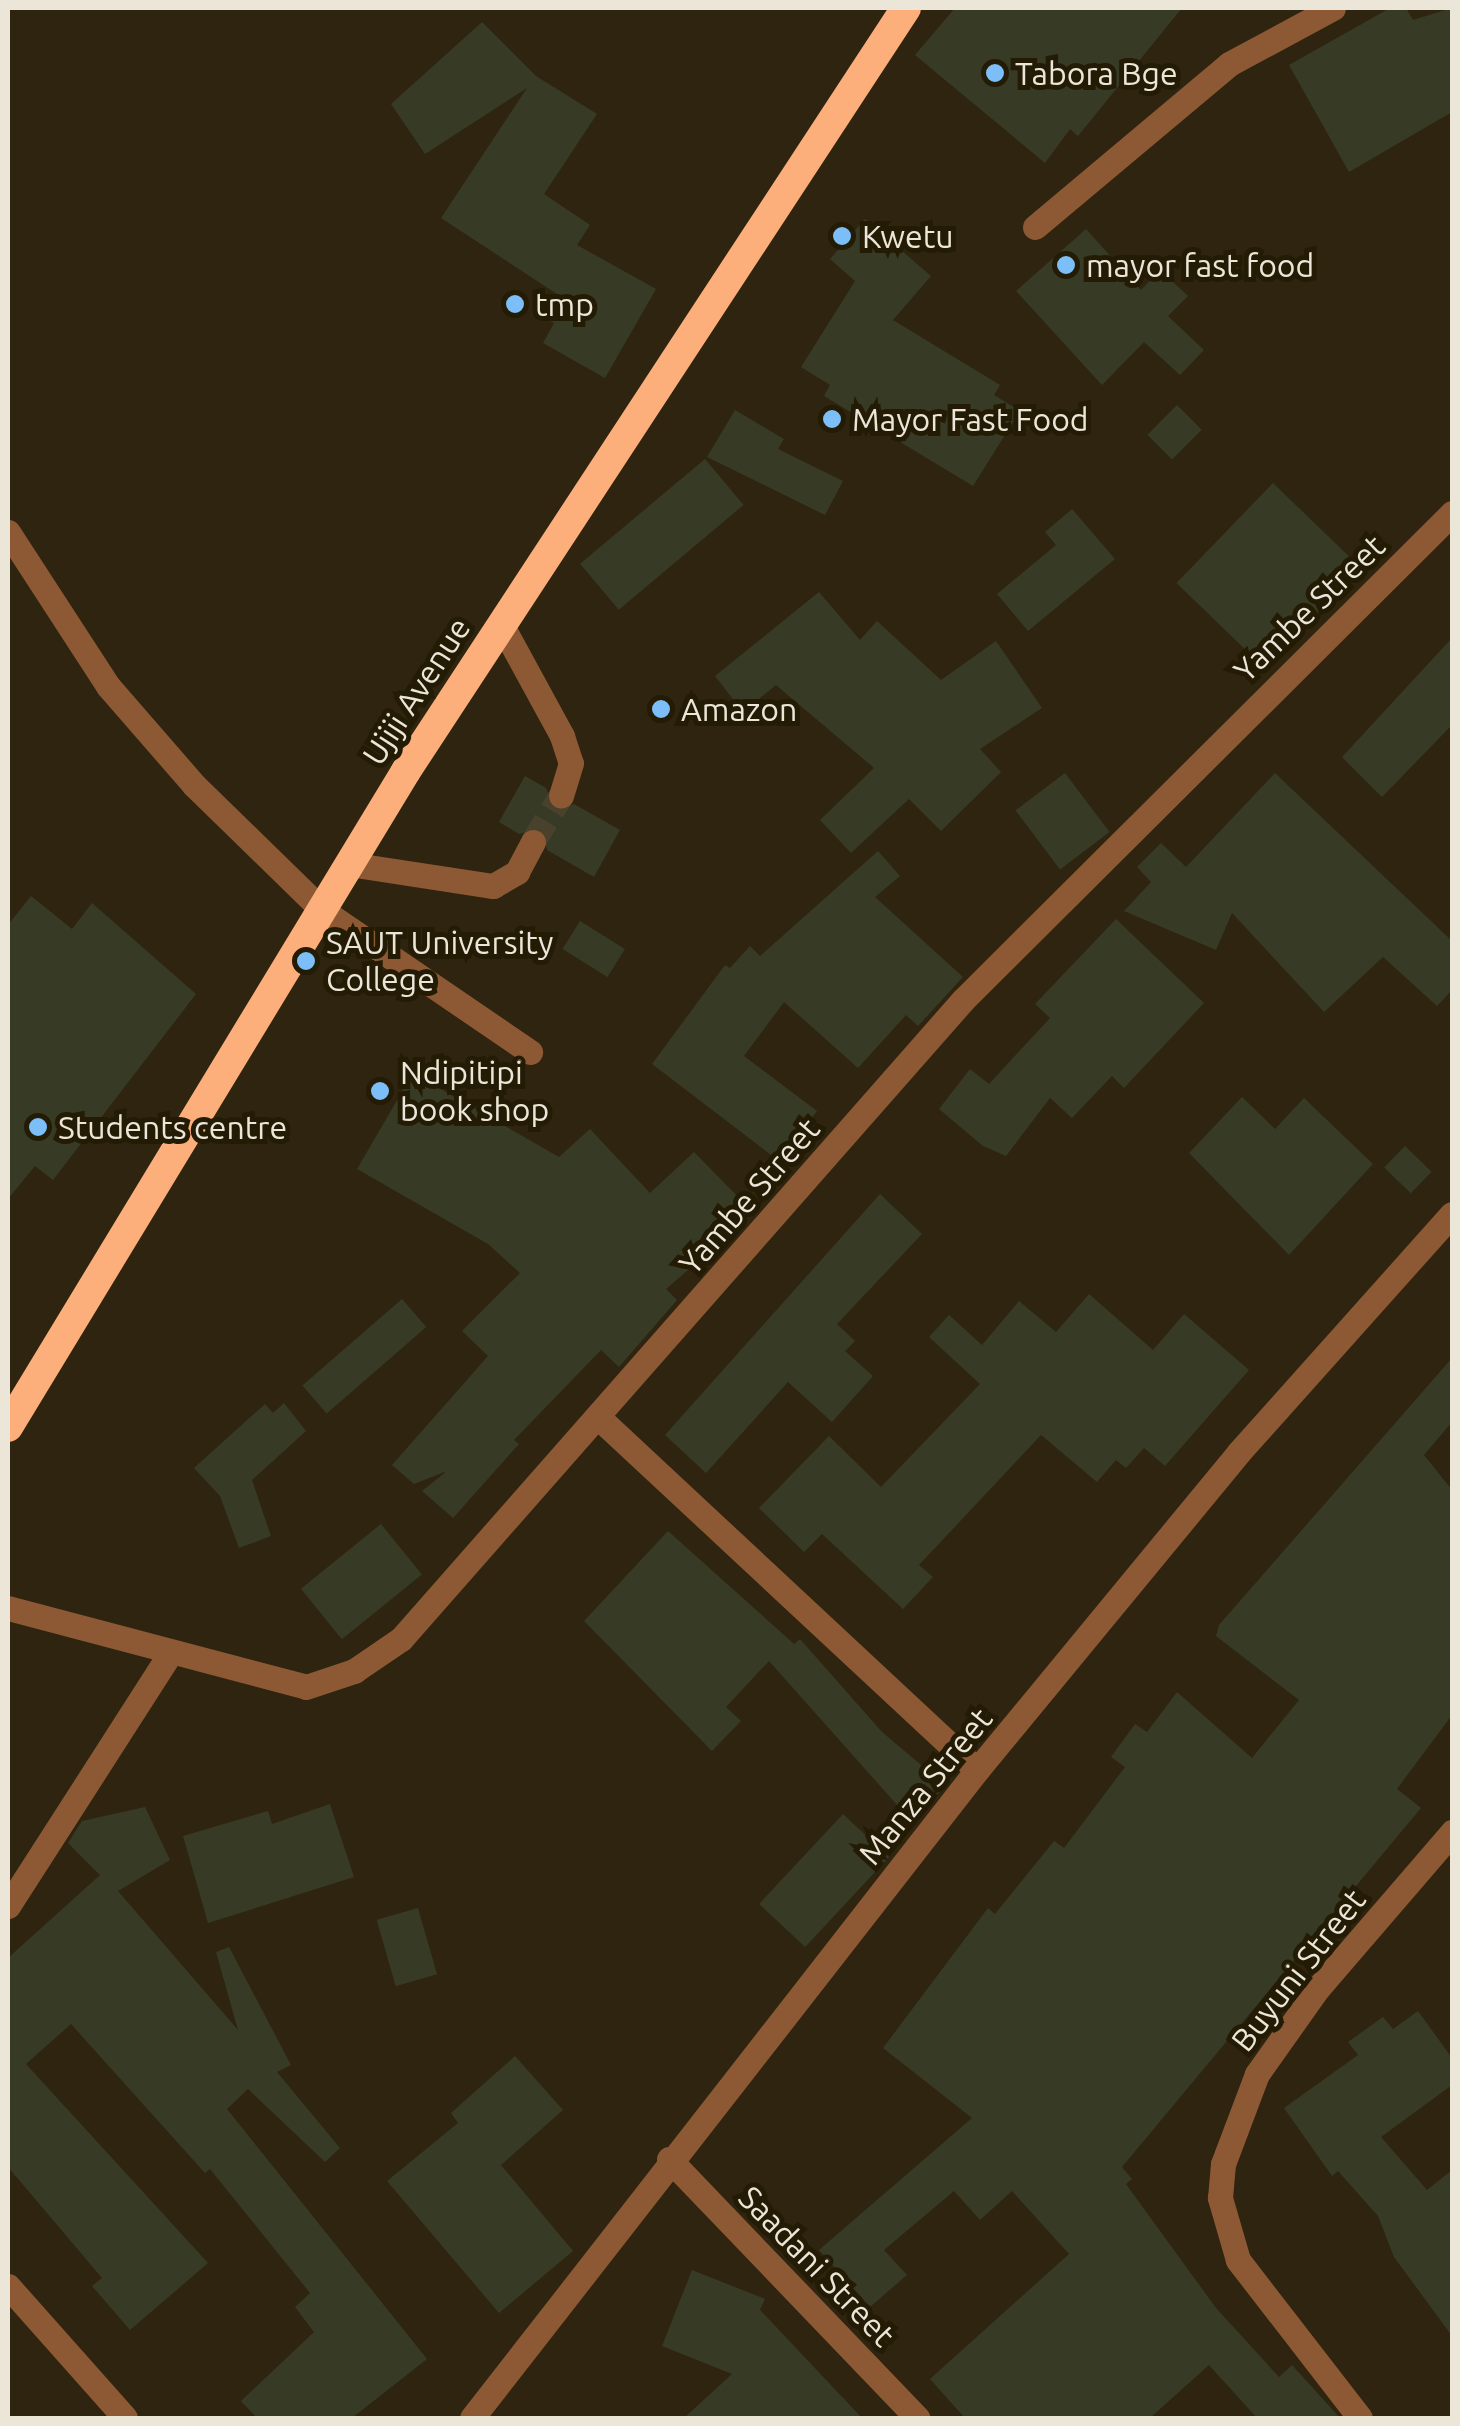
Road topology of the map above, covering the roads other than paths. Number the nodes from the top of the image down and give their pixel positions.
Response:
1 (906, 8) edge
2 (1332, 8) edge
3 (1035, 227) dead end
4 (1452, 513) edge
5 (8, 532) edge
6 (501, 624) junction
7 (561, 796) tunnel mouth
8 (533, 842) tunnel mouth
9 (349, 864) junction
10 (322, 910) junction
11 (530, 1052) dead end
12 (1452, 1214) edge
13 (598, 1417) junction
14 (8, 1427) edge
15 (8, 1608) edge
16 (172, 1652) junction
17 (977, 1770) junction
18 (1452, 1832) edge
19 (8, 1906) edge
20 (669, 2159) junction
21 (8, 2286) edge
22 (126, 2418) edge
23 (472, 2418) edge
24 (918, 2418) edge
25 (1360, 2418) edge

1 - 6 highway, Ujiji Avenue
2 - 3 street
4 - 13 street, Yambe Street
5 - 10 street
6 - 7 street
6 - 9 highway, Ujiji Avenue
8 - 9 street
9 - 10 highway, Ujiji Avenue
10 - 11 street
10 - 14 highway, Ujiji Avenue
12 - 17 street, Manza Street
13 - 16 street, Yambe Street
13 - 17 street
15 - 16 street, Yambe Street
16 - 19 street
17 - 20 street, Manza Street
18 - 25 street, Buyuni Street
20 - 23 street, Manza Street
20 - 24 street, Saadani Street
21 - 22 street

